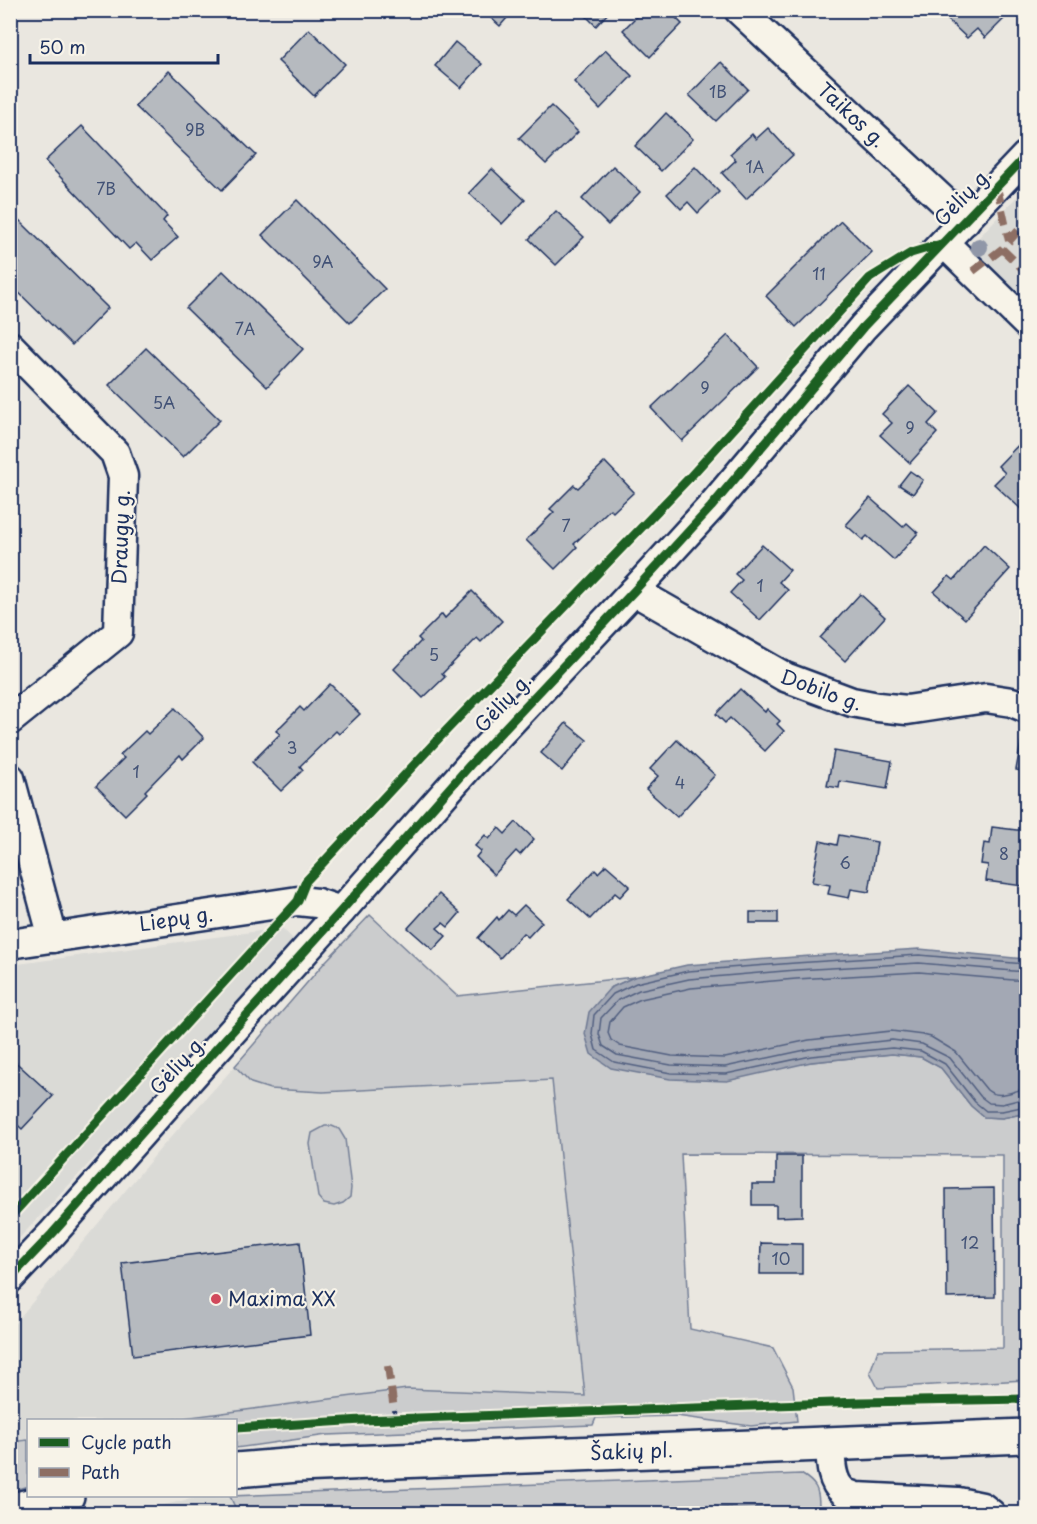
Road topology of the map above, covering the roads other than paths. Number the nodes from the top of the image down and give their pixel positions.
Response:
1 (739, 10) edge
2 (1026, 156) edge
3 (965, 221) junction
4 (944, 243) junction
5 (1026, 322) edge
6 (10, 346) edge
7 (634, 591) junction
8 (1026, 708) edge
9 (10, 720) edge
10 (10, 778) edge
11 (341, 911) junction
12 (53, 938) junction
13 (10, 944) edge
14 (10, 1278) edge
15 (1026, 1436) edge
16 (830, 1445) junction
17 (237, 1470) edge
18 (63, 1497) edge
19 (65, 1497) edge
20 (10, 1511) edge
21 (23, 1514) edge
22 (991, 1514) edge

1 - 3 street, Taikos g.
2 - 3 street, Gėlių g.
3 - 4 street, Gėlių g.
4 - 5 street
4 - 7 street, Gėlių g.
6 - 9 street, Draugų g.
7 - 8 street, Dobilo g.
7 - 11 street, Gėlių g.
10 - 12 street
11 - 12 street, Liepų g.
11 - 14 street, Gėlių g.
12 - 13 street, Liepų g.
15 - 16 main road, Šakių pl.
16 - 17 main road, Šakių pl.
16 - 22 street
18 - 20 main road
19 - 21 main road

